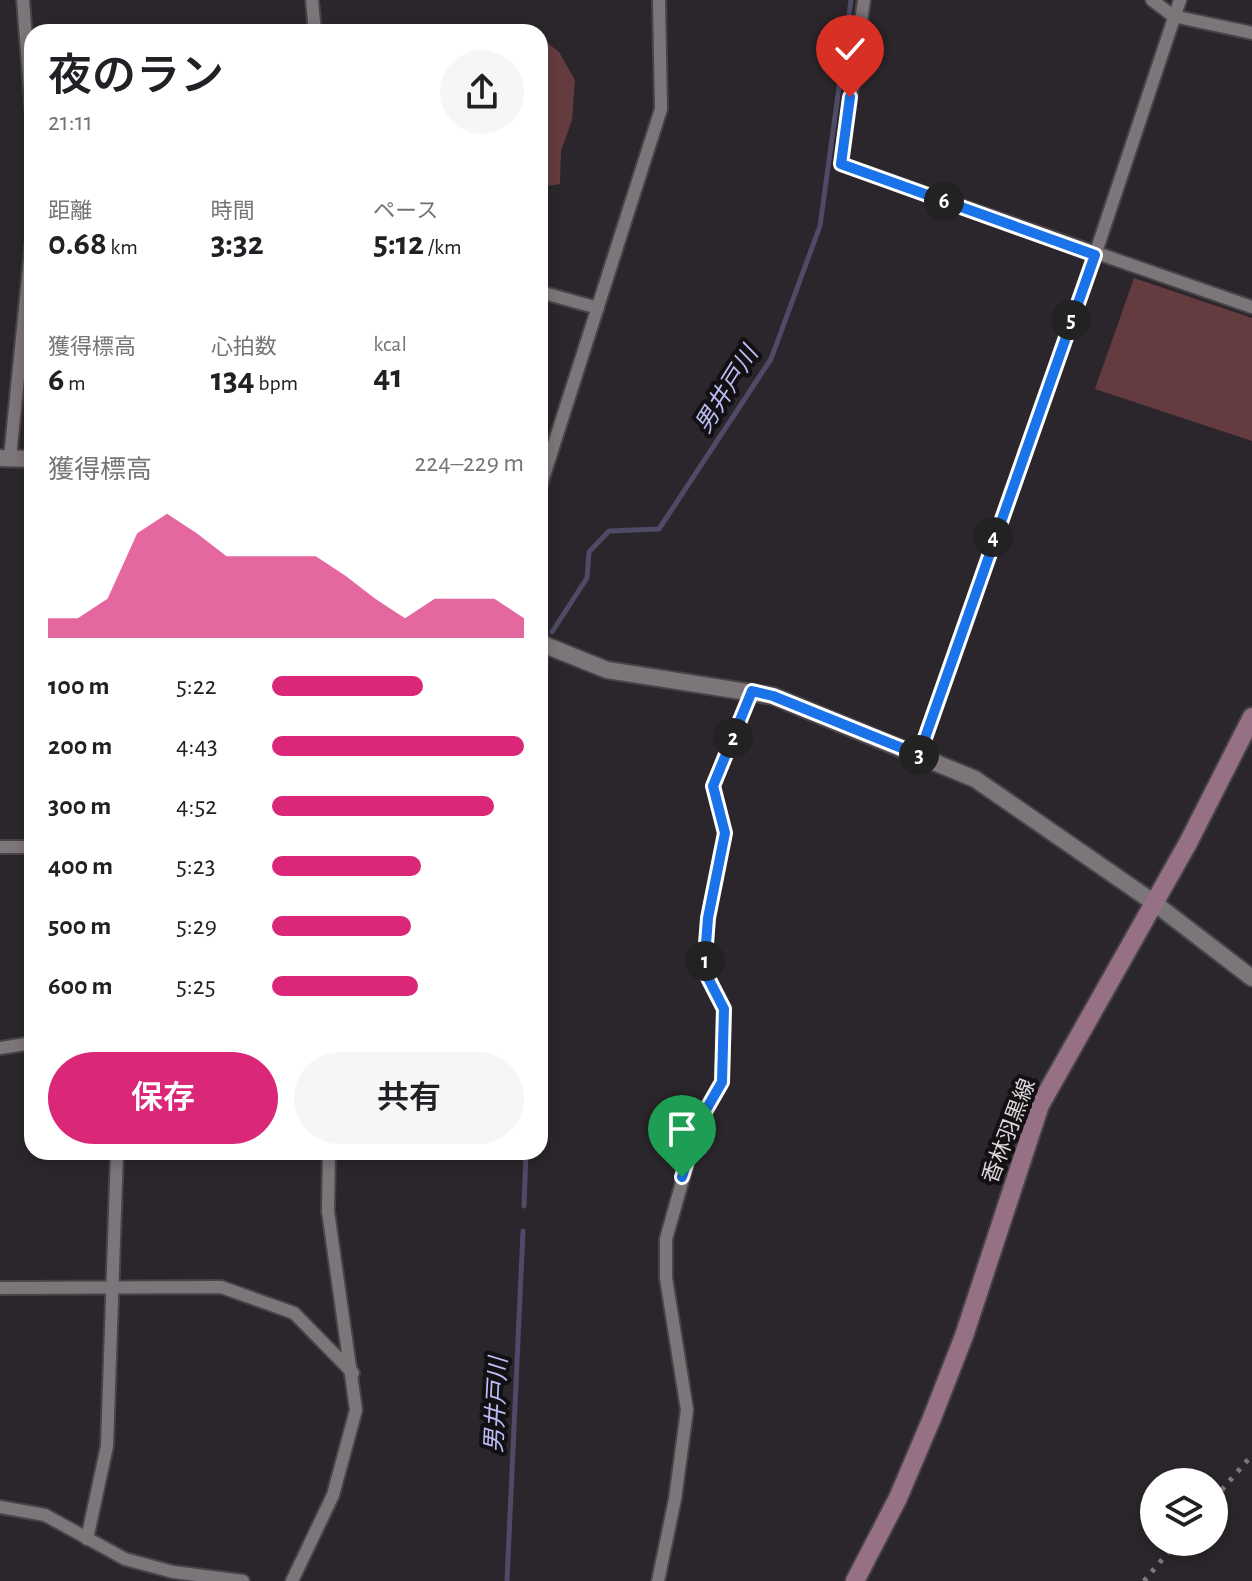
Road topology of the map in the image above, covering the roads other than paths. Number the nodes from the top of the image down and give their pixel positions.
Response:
1 (23, 0) edge
2 (312, 0) edge
3 (659, 0) edge
4 (864, 0) edge
5 (1152, 0) edge
6 (1180, 0) edge
7 (1173, 16) junction
8 (25, 24) edge
9 (314, 24) edge
10 (1252, 33) edge
11 (1095, 255) junction
12 (548, 294) edge
13 (24, 303) edge
14 (1252, 307) edge
15 (598, 308) junction
16 (5, 458) edge
17 (548, 463) edge
18 (548, 646) edge
19 (752, 691) junction
20 (1252, 717) edge
21 (919, 755) junction
22 (0, 847) edge
23 (24, 847) edge
24 (1153, 902) junction
25 (1252, 978) edge
26 (24, 1044) edge
27 (0, 1048) edge
28 (117, 1160) edge
29 (329, 1160) edge
30 (112, 1287) junction
31 (0, 1288) edge
32 (353, 1373) junction
33 (0, 1507) edge
34 (87, 1539) junction
35 (173, 1576) edge
36 (243, 1581) edge
37 (292, 1581) edge
38 (658, 1581) edge
39 (855, 1581) edge

1 - 8 street
2 - 9 street
3 - 15 street
4 - 11 street
5 - 7 street
6 - 7 street
7 - 10 street
7 - 11 street
11 - 14 street
11 - 21 street
12 - 15 street
13 - 16 street
15 - 17 street
18 - 19 street
19 - 21 street
19 - 38 street
20 - 24 main road, 香林羽黒線
21 - 24 street
22 - 23 street
24 - 25 street
24 - 39 main road, 香林羽黒線
26 - 27 street
28 - 30 street
29 - 32 street
30 - 31 street
30 - 32 street
30 - 34 street
32 - 37 street
33 - 34 street
34 - 35 street
35 - 36 street

